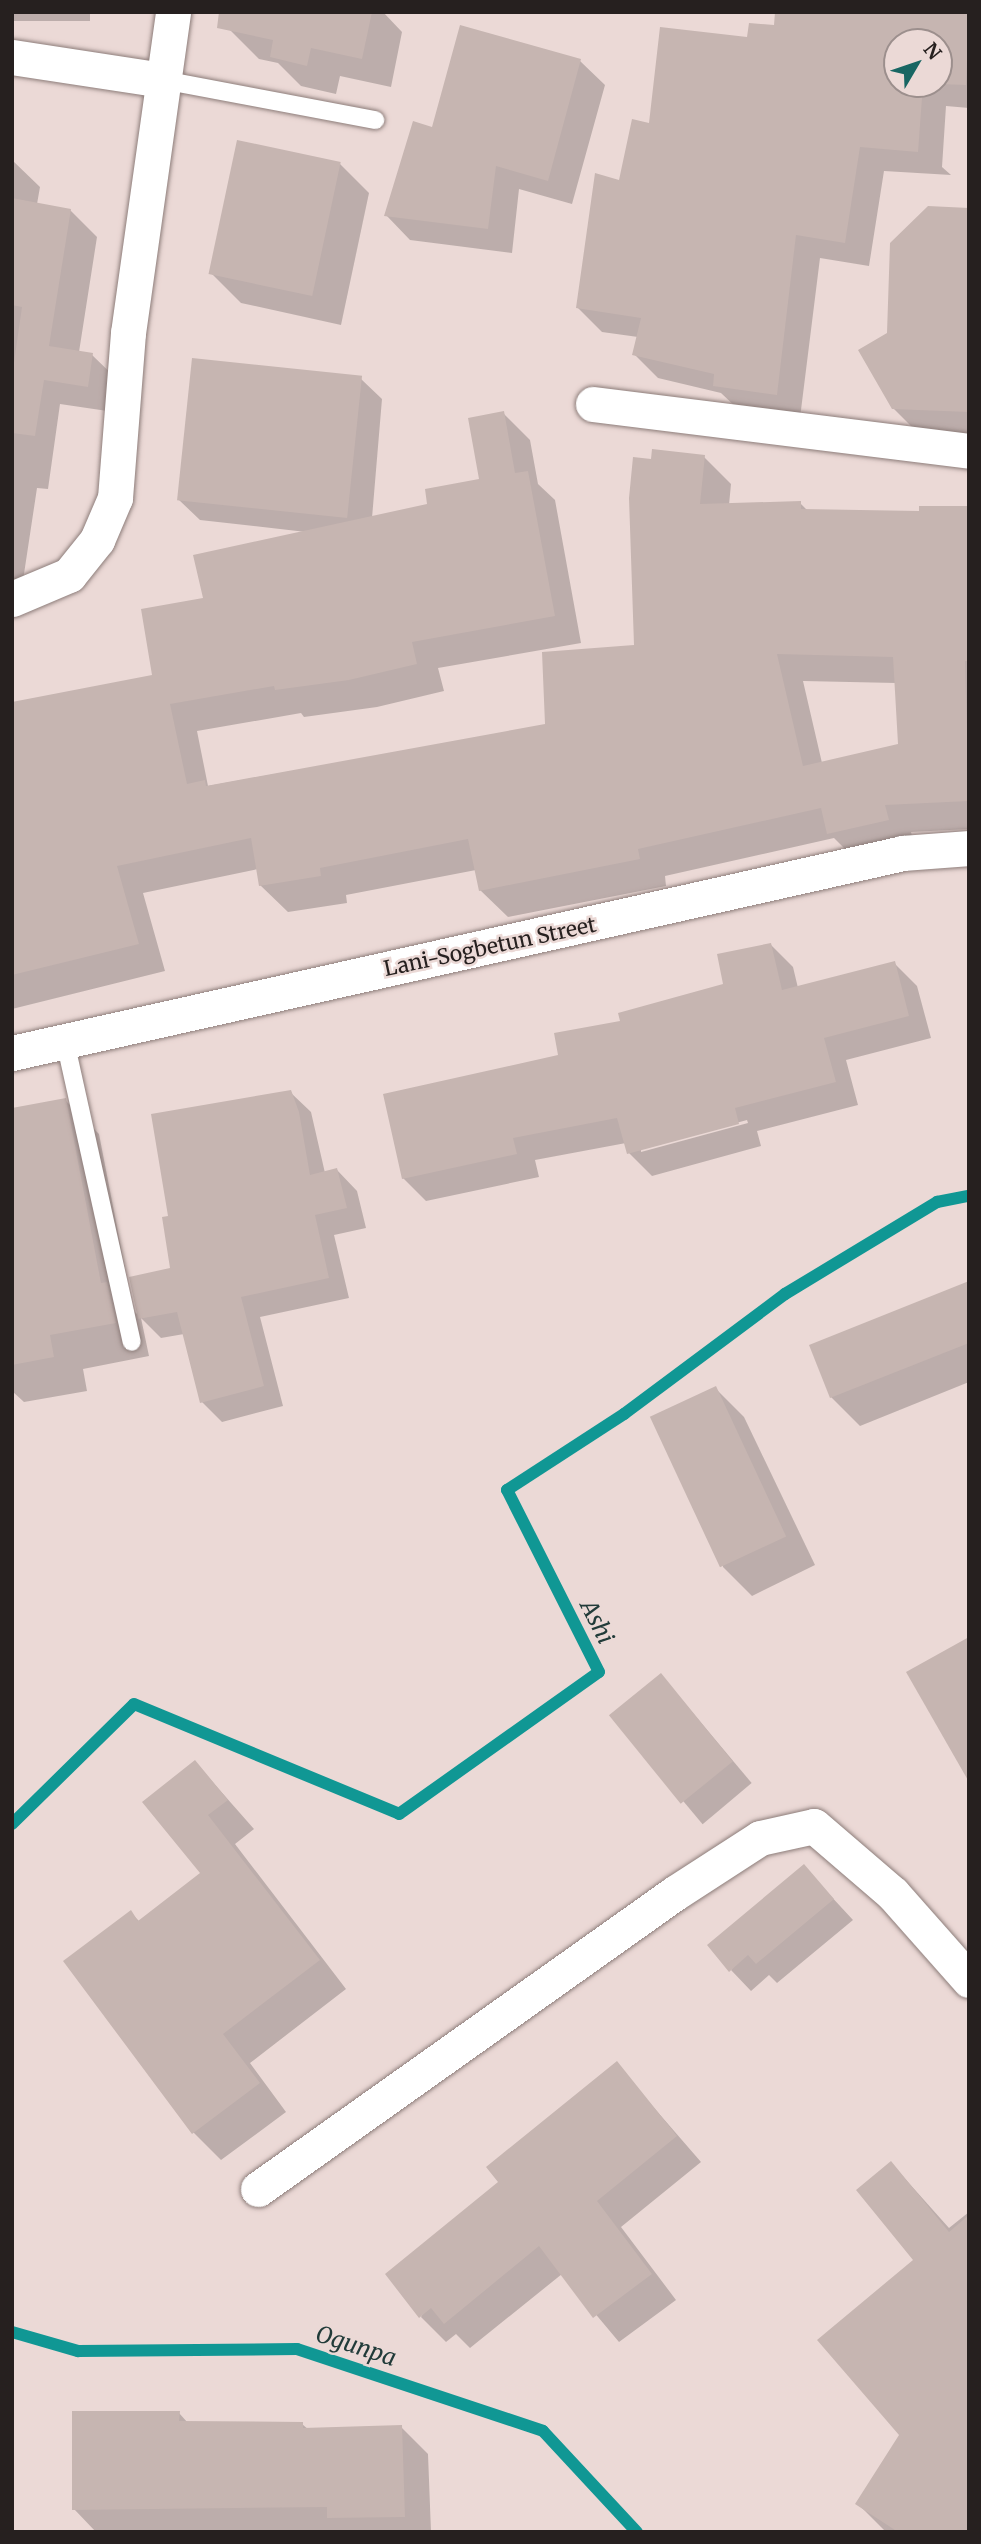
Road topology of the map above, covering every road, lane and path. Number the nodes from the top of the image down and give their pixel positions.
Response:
1 (173, 12) edge
2 (12, 57) edge
3 (163, 80) junction
4 (375, 120) dead end
5 (593, 404) dead end
6 (969, 451) edge
7 (12, 599) edge
8 (969, 848) edge
9 (65, 1041) junction
10 (12, 1053) edge
11 (132, 1342) dead end
12 (969, 1980) edge
13 (258, 2189) dead end

1 - 3 street
2 - 3 street
3 - 4 lane
3 - 7 street
5 - 6 street
8 - 9 street, Lani-Sogbetun Street
9 - 10 street, Lani-Sogbetun Street
9 - 11 lane
12 - 13 street

